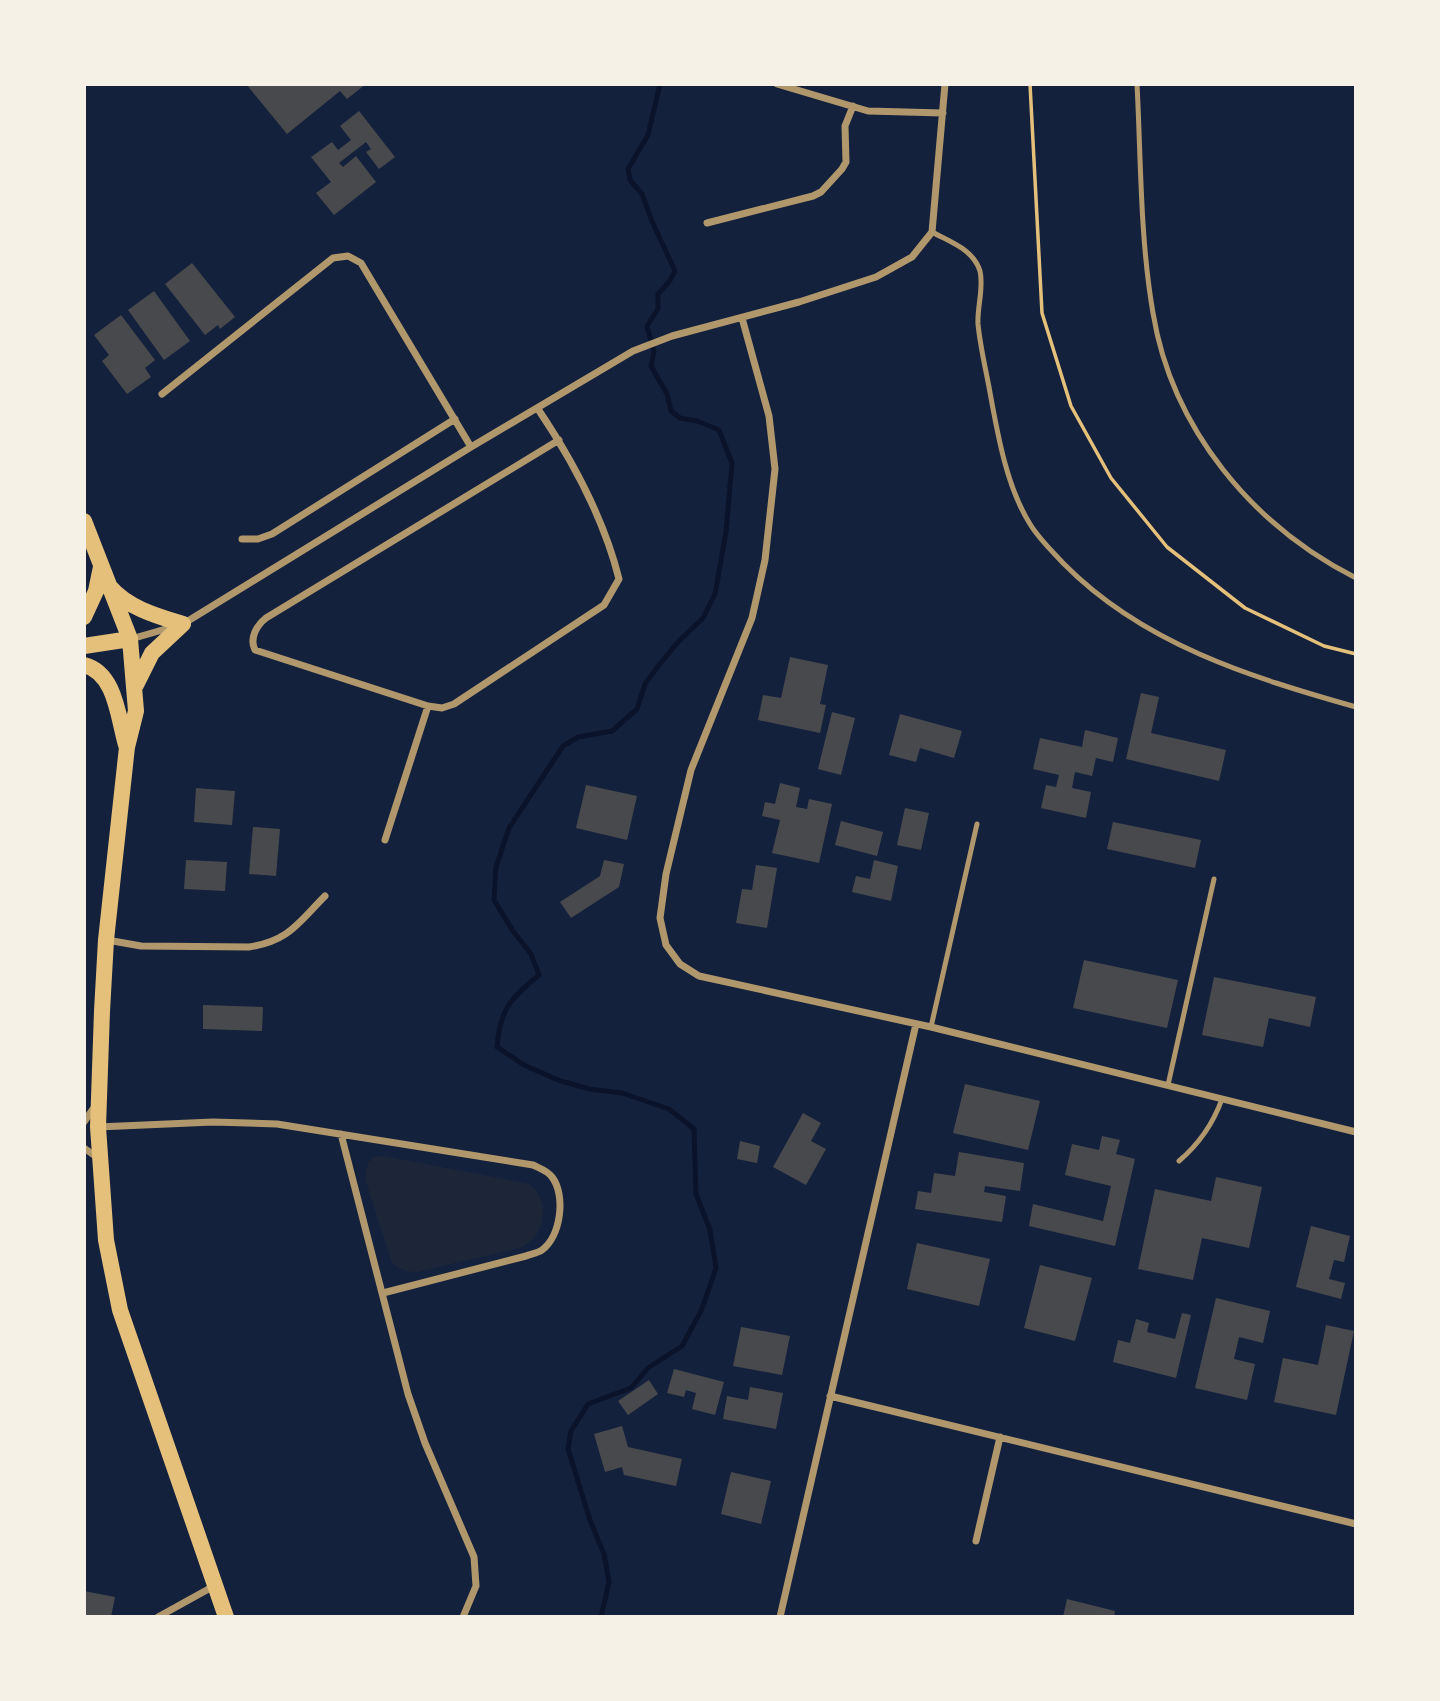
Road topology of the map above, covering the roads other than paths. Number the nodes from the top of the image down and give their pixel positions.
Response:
1 (777, 84) edge
2 (944, 84) edge
3 (1137, 84) edge
4 (853, 106) junction
5 (943, 113) junction
6 (707, 223) dead end
7 (932, 232) junction
8 (742, 318) junction
9 (162, 394) dead end
10 (538, 409) junction
11 (455, 419) junction
12 (559, 440) junction
13 (471, 447) junction
14 (84, 521) edge
15 (242, 539) dead end
16 (101, 567) junction
17 (1356, 578) edge
18 (108, 585) junction
19 (84, 617) edge
20 (183, 624) junction
21 (130, 639) junction
22 (84, 646) edge
23 (84, 665) edge
24 (135, 689) junction
25 (428, 706) junction
26 (1356, 707) edge
27 (127, 747) junction
28 (977, 824) dead end
29 (385, 841) dead end
30 (1214, 879) dead end
31 (325, 896) dead end
32 (106, 940) junction
33 (916, 1024) junction
34 (931, 1027) junction
35 (1168, 1085) junction
36 (1222, 1099) junction
37 (91, 1125) edge
38 (1356, 1132) edge
39 (341, 1134) junction
40 (84, 1148) edge
41 (99, 1158) junction
42 (1179, 1161) dead end
43 (383, 1293) junction
44 (830, 1396) junction
45 (1000, 1437) junction
46 (1356, 1524) edge
47 (976, 1541) dead end
48 (214, 1586) junction
49 (158, 1617) edge
50 (226, 1617) edge
51 (463, 1617) edge
52 (780, 1617) edge

1 - 4 street
2 - 5 street
3 - 17 lane
4 - 5 street
4 - 6 street
5 - 7 street
7 - 8 street
7 - 26 lane
8 - 10 street
8 - 33 street
9 - 11 street
10 - 12 street
10 - 13 street
11 - 13 street
11 - 15 street
12 - 25 street
12 - 25 street
13 - 20 street
14 - 16 main road
16 - 18 main road
16 - 19 main road
18 - 20 main road
18 - 21 main road
20 - 21 street
20 - 24 main road
21 - 22 main road
21 - 24 main road
23 - 27 main road
24 - 27 main road
25 - 29 street
27 - 32 main road
28 - 34 lane
30 - 35 lane
31 - 32 street
32 - 37 main road
33 - 34 street
33 - 44 street
34 - 35 street
35 - 36 street
36 - 38 street
36 - 42 lane
37 - 39 street
37 - 41 main road
39 - 43 street
39 - 43 street
40 - 41 street
41 - 48 main road
43 - 51 street
44 - 45 street
44 - 52 street
45 - 46 street
45 - 47 street
48 - 49 street
48 - 50 main road

